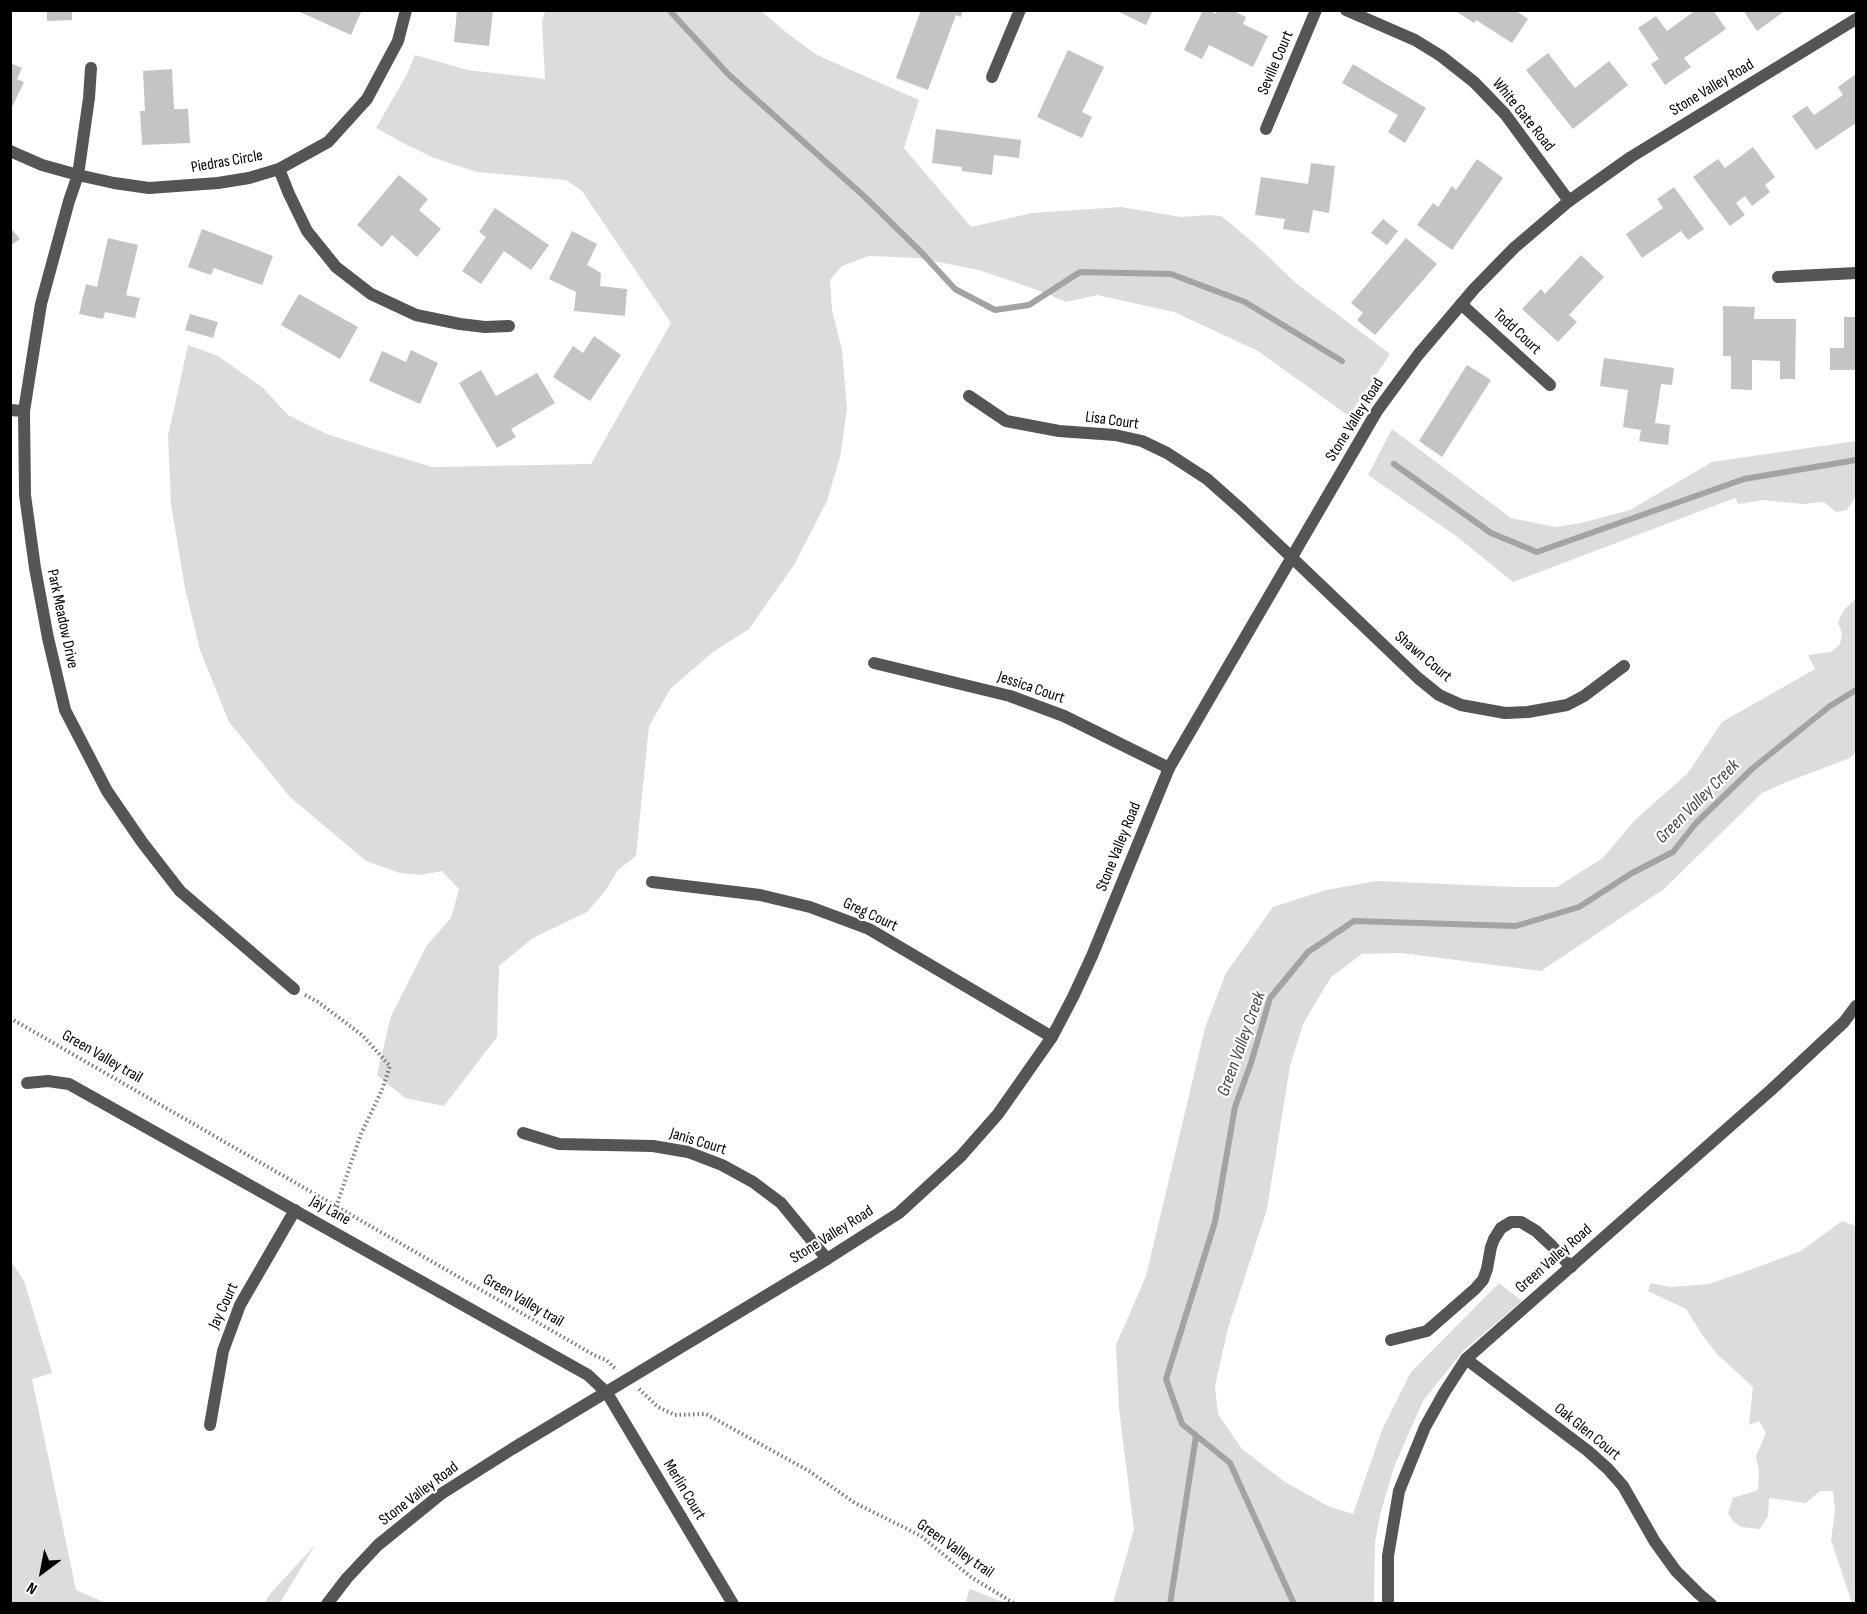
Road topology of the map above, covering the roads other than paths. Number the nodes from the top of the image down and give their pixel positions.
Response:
1 (406, 10) edge
2 (1020, 10) edge
3 (1316, 10) edge
4 (1346, 10) edge
5 (1857, 19) edge
6 (91, 68) dead end
7 (992, 77) dead end
8 (1266, 129) dead end
9 (10, 151) edge
10 (279, 169) junction
11 (78, 175) junction
12 (1569, 201) junction
13 (1857, 273) edge
14 (1778, 277) dead end
15 (1461, 304) junction
16 (509, 326) dead end
17 (1550, 385) dead end
18 (969, 396) dead end
19 (10, 410) edge
20 (24, 411) junction
21 (1290, 556) junction
22 (874, 663) dead end
23 (1624, 666) dead end
24 (1168, 768) junction
25 (652, 882) dead end
26 (294, 989) road end
27 (1857, 1006) edge
28 (1052, 1037) junction
29 (27, 1083) dead end
30 (523, 1133) dead end
31 (295, 1210) junction
32 (826, 1259) junction
33 (1571, 1267) junction
34 (1391, 1340) dead end
35 (1466, 1359) junction
36 (608, 1393) junction
37 (210, 1425) dead end
38 (327, 1604) edge
39 (733, 1604) edge
40 (1388, 1604) edge
41 (1711, 1604) edge

1 - 10 street, Piedras Circle
2 - 7 street
3 - 8 street, Seville Court
4 - 12 street, White Gate Road
5 - 12 street, Stone Valley Road
6 - 11 street, Park Meadow Drive
9 - 11 street, Piedras Circle
10 - 11 street, Piedras Circle
10 - 16 street
11 - 20 street, Park Meadow Drive
12 - 15 street, Stone Valley Road
13 - 14 street
15 - 17 street, Todd Court
15 - 21 street, Stone Valley Road
18 - 21 street, Lisa Court
19 - 20 street
20 - 26 street, Park Meadow Drive
21 - 23 street, Shawn Court
21 - 24 street, Stone Valley Road
22 - 24 street, Jessica Court
24 - 28 street, Stone Valley Road
25 - 28 street, Greg Court
27 - 33 street, Green Valley Road
28 - 32 street, Stone Valley Road
29 - 31 street, Jay Lane
30 - 32 street, Janis Court
31 - 36 street, Jay Lane
31 - 37 street, Jay Court
32 - 36 street, Stone Valley Road
33 - 34 street
33 - 35 street, Green Valley Road
35 - 40 street, Green Valley Road
35 - 41 street, Oak Glen Court
36 - 38 street, Stone Valley Road
36 - 39 street, Merlin Court

